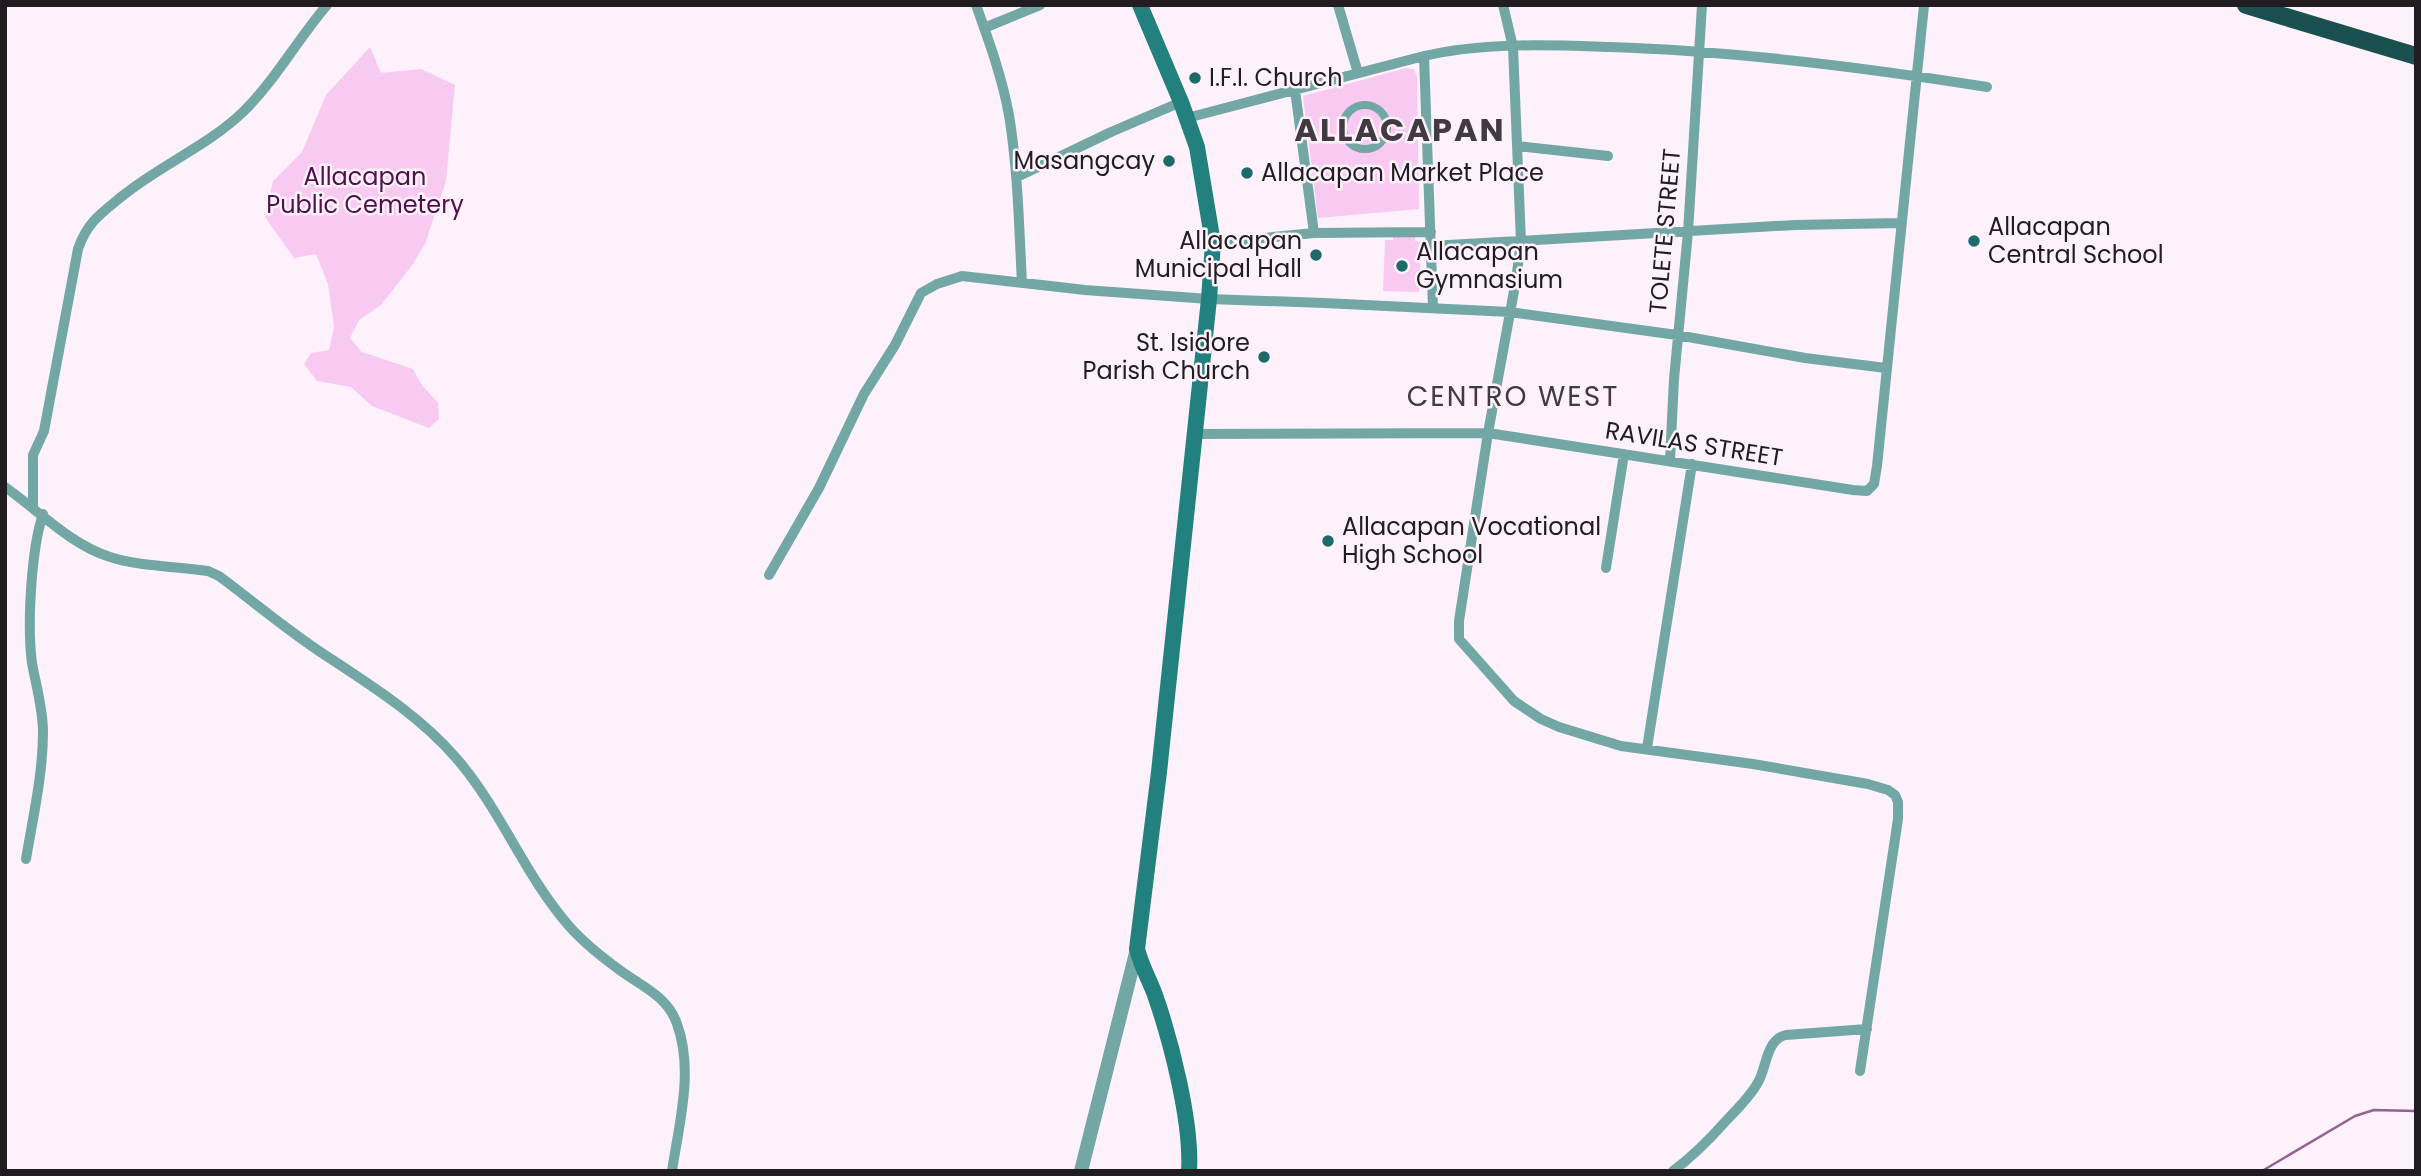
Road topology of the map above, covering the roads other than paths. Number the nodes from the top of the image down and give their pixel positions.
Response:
1 (327, 5) edge
2 (976, 5) edge
3 (1040, 5) edge
4 (1140, 5) edge
5 (1338, 5) edge
6 (1503, 5) edge
7 (1702, 5) edge
8 (1924, 5) edge
9 (2246, 5) edge
10 (984, 28) junction
11 (1513, 47) junction
12 (1698, 50) junction
13 (1424, 56) junction
14 (2416, 56) edge
15 (1358, 73) junction
16 (1916, 76) junction
17 (1987, 87) dead end
18 (1295, 90) junction
19 (1181, 102) junction
20 (1187, 118) junction
21 (1518, 146) junction
22 (1358, 148) joint
23 (1608, 156) dead end
24 (1017, 177) junction
25 (1901, 223) junction
26 (1431, 232) junction
27 (1688, 232) junction
28 (1314, 233) junction
29 (1521, 242) junction
30 (1213, 243) junction
31 (1431, 246) junction
32 (1022, 283) junction
33 (1209, 299) junction
34 (1433, 308) junction
35 (1510, 312) junction
36 (1677, 335) junction
37 (1886, 368) junction
38 (1488, 433) junction
39 (1194, 434) junction
40 (1624, 454) junction
41 (1670, 460) junction
42 (1692, 464) junction
43 (5, 487) edge
44 (33, 506) junction
45 (43, 514) junction
46 (1606, 568) dead end
47 (769, 575) dead end
48 (1647, 748) junction
49 (26, 859) dead end
50 (1137, 949) junction
51 (1867, 1029) junction
52 (1860, 1072) dead end
53 (672, 1171) edge
54 (1081, 1171) edge
55 (1189, 1171) edge
56 (1673, 1171) edge

1 - 44 street
2 - 10 street
3 - 10 street
4 - 19 main road
5 - 15 street
6 - 11 street
7 - 12 street, TOLETE STREET
8 - 16 street
9 - 14 highway
10 - 24 street
11 - 12 street
11 - 13 street
11 - 21 street
12 - 16 street
12 - 27 street, TOLETE STREET
13 - 15 street
13 - 26 street
15 - 18 street
16 - 17 street
16 - 25 street
18 - 20 street
18 - 28 street
19 - 20 main road
19 - 24 street
20 - 30 main road
21 - 23 street
21 - 29 street
22 - 22 street
24 - 32 street
25 - 27 street
25 - 37 street
26 - 28 street
26 - 31 street
27 - 29 street
27 - 36 street, TOLETE STREET
28 - 30 street
29 - 31 street
29 - 35 street
30 - 33 main road
31 - 34 street
32 - 33 street
32 - 47 street
33 - 34 street
33 - 39 main road
34 - 35 street
35 - 36 street
35 - 38 street
36 - 37 street
36 - 41 street, TOLETE STREET
37 - 42 street, RAVILAS STREET
38 - 39 street, RAVILAS STREET
38 - 40 street, RAVILAS STREET
38 - 48 street
39 - 50 main road
40 - 41 street, RAVILAS STREET
40 - 46 street
41 - 42 street, RAVILAS STREET
42 - 48 street
43 - 44 street
44 - 45 street
45 - 49 street
45 - 53 street
48 - 51 street
50 - 54 street
50 - 55 main road
51 - 52 street
51 - 56 street

